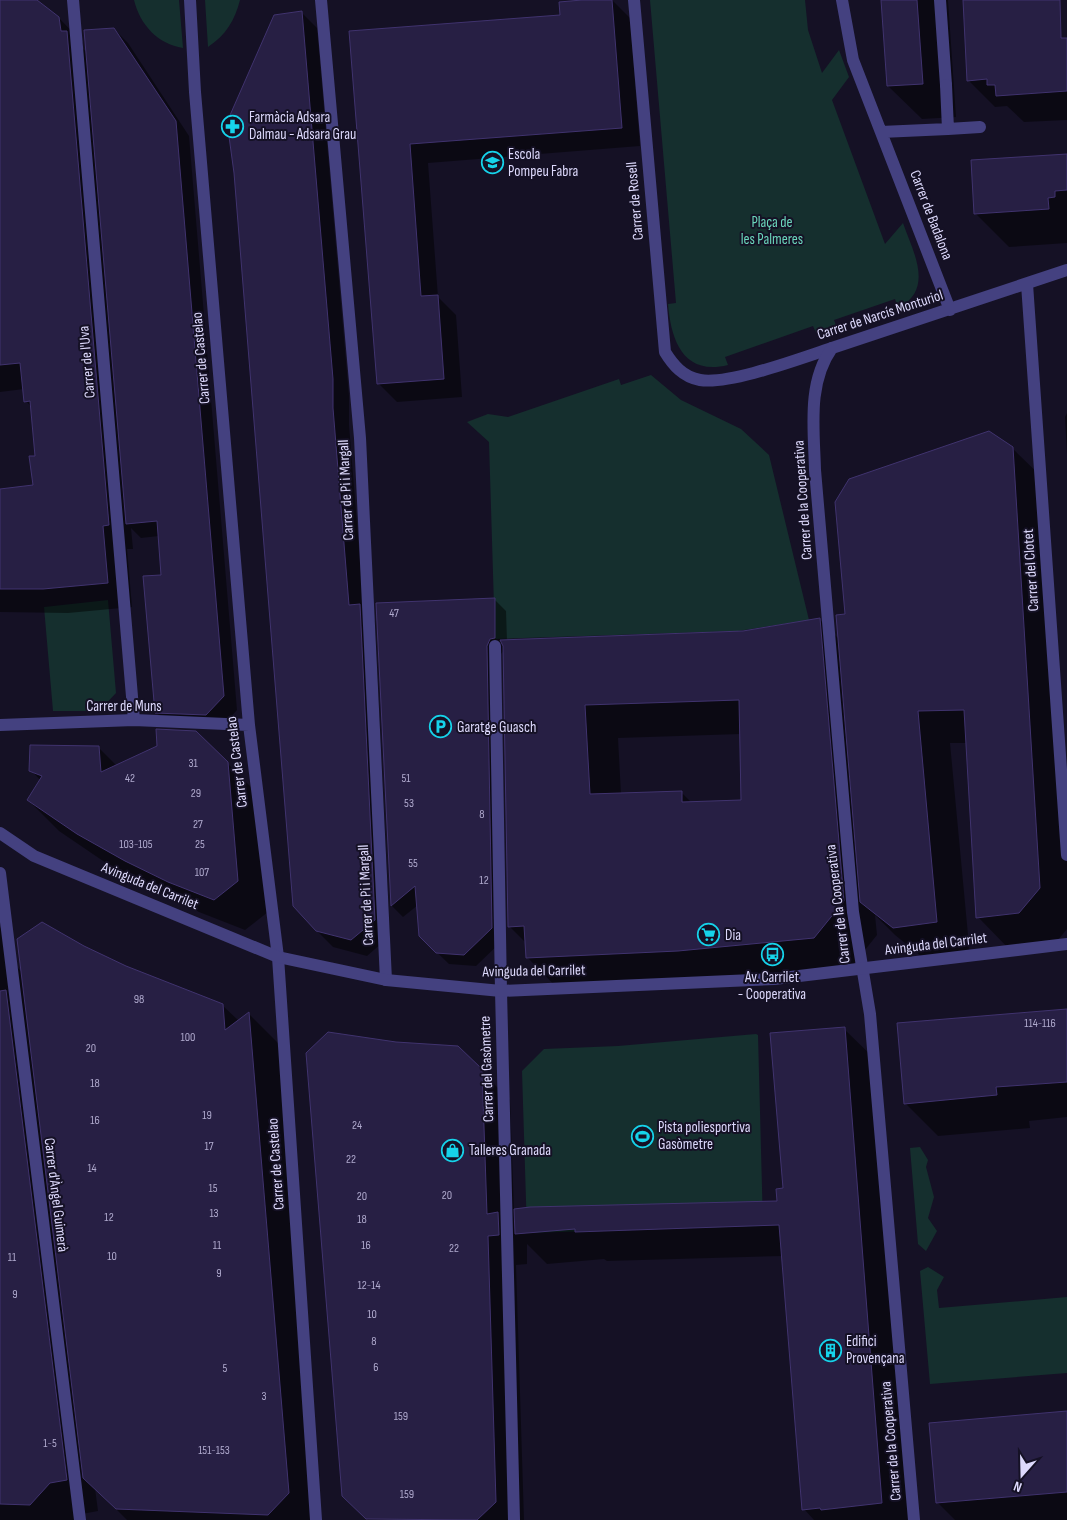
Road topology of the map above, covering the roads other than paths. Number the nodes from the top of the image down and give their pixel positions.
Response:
1 (73, 0) edge
2 (190, 0) edge
3 (321, 0) edge
4 (634, 0) edge
5 (842, 0) edge
6 (940, 0) edge
7 (980, 127) dead end
8 (948, 129) junction
9 (881, 132) junction
10 (1067, 270) edge
11 (1027, 284) junction
12 (950, 310) junction
13 (832, 348) junction
14 (700, 380) joint
15 (495, 646) dead end
16 (134, 720) junction
17 (0, 725) edge
18 (248, 725) junction
19 (0, 833) edge
20 (1067, 855) edge
21 (0, 873) edge
22 (1067, 944) edge
23 (278, 957) junction
24 (862, 969) junction
25 (386, 980) junction
26 (501, 991) junction
27 (80, 1520) edge
28 (316, 1520) edge
29 (514, 1520) edge
30 (914, 1520) edge

1 - 16 street, Carrer de l'Uva
2 - 18 street, Carrer de Castelao
3 - 25 street, Carrer de Pi i Margall
4 - 14 street, Carrer de Rosell
5 - 9 street, Carrer de Badalona
6 - 8 street
7 - 8 street
8 - 9 street
9 - 12 street, Carrer de Badalona
10 - 11 street, Carrer de Narcís Monturiol
11 - 12 street, Carrer de Narcís Monturiol
11 - 20 street, Carrer del Clotet
12 - 13 street, Carrer de Narcís Monturiol
13 - 14 street, Carrer de Narcís Monturiol
13 - 24 street, Carrer de la Cooperativa
15 - 26 street, Carrer del Gasòmetre
16 - 17 street, Carrer de Muns
16 - 18 street, Carrer de Muns
18 - 23 street, Carrer de Castelao
19 - 23 street, Avinguda del Carrilet
21 - 27 street, Carrer d'Àngel Guimerà
22 - 24 street, Avinguda del Carrilet
23 - 25 street, Avinguda del Carrilet
23 - 28 street, Carrer de Castelao
24 - 26 street, Avinguda del Carrilet
24 - 30 street, Carrer de la Cooperativa
25 - 26 street, Avinguda del Carrilet
26 - 29 street, Carrer del Gasòmetre

